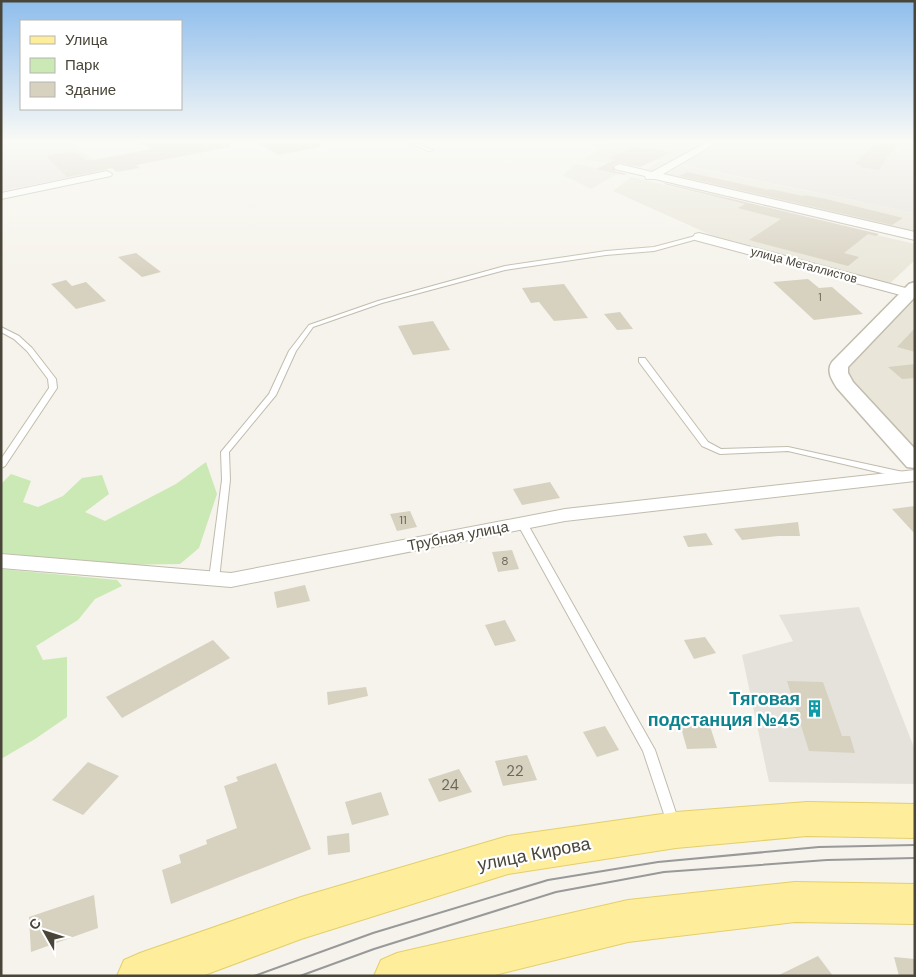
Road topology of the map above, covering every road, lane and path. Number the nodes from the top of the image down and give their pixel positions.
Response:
1 (46, 187) edge
2 (704, 187) edge
3 (1, 196) edge
4 (915, 236) edge
5 (699, 237) joint
6 (911, 290) edge
7 (1, 329) edge
8 (642, 360) dead end
9 (1, 466) edge
10 (912, 471) edge
11 (522, 523) junction
12 (1, 561) edge
13 (214, 579) junction
14 (915, 821) edge
15 (676, 830) junction
16 (915, 904) edge
17 (140, 976) edge
18 (397, 976) edge

1 - 3 street
2 - 4 street
5 - 6 street, улица Металлистов
5 - 13 lane
6 - 10 street
7 - 9 lane
8 - 10 lane
10 - 11 street, Трубная улица
11 - 13 street, Трубная улица
11 - 15 lane
12 - 13 street, Трубная улица
14 - 15 main road, улица Кирова
15 - 17 main road, улица Кирова
16 - 18 main road

